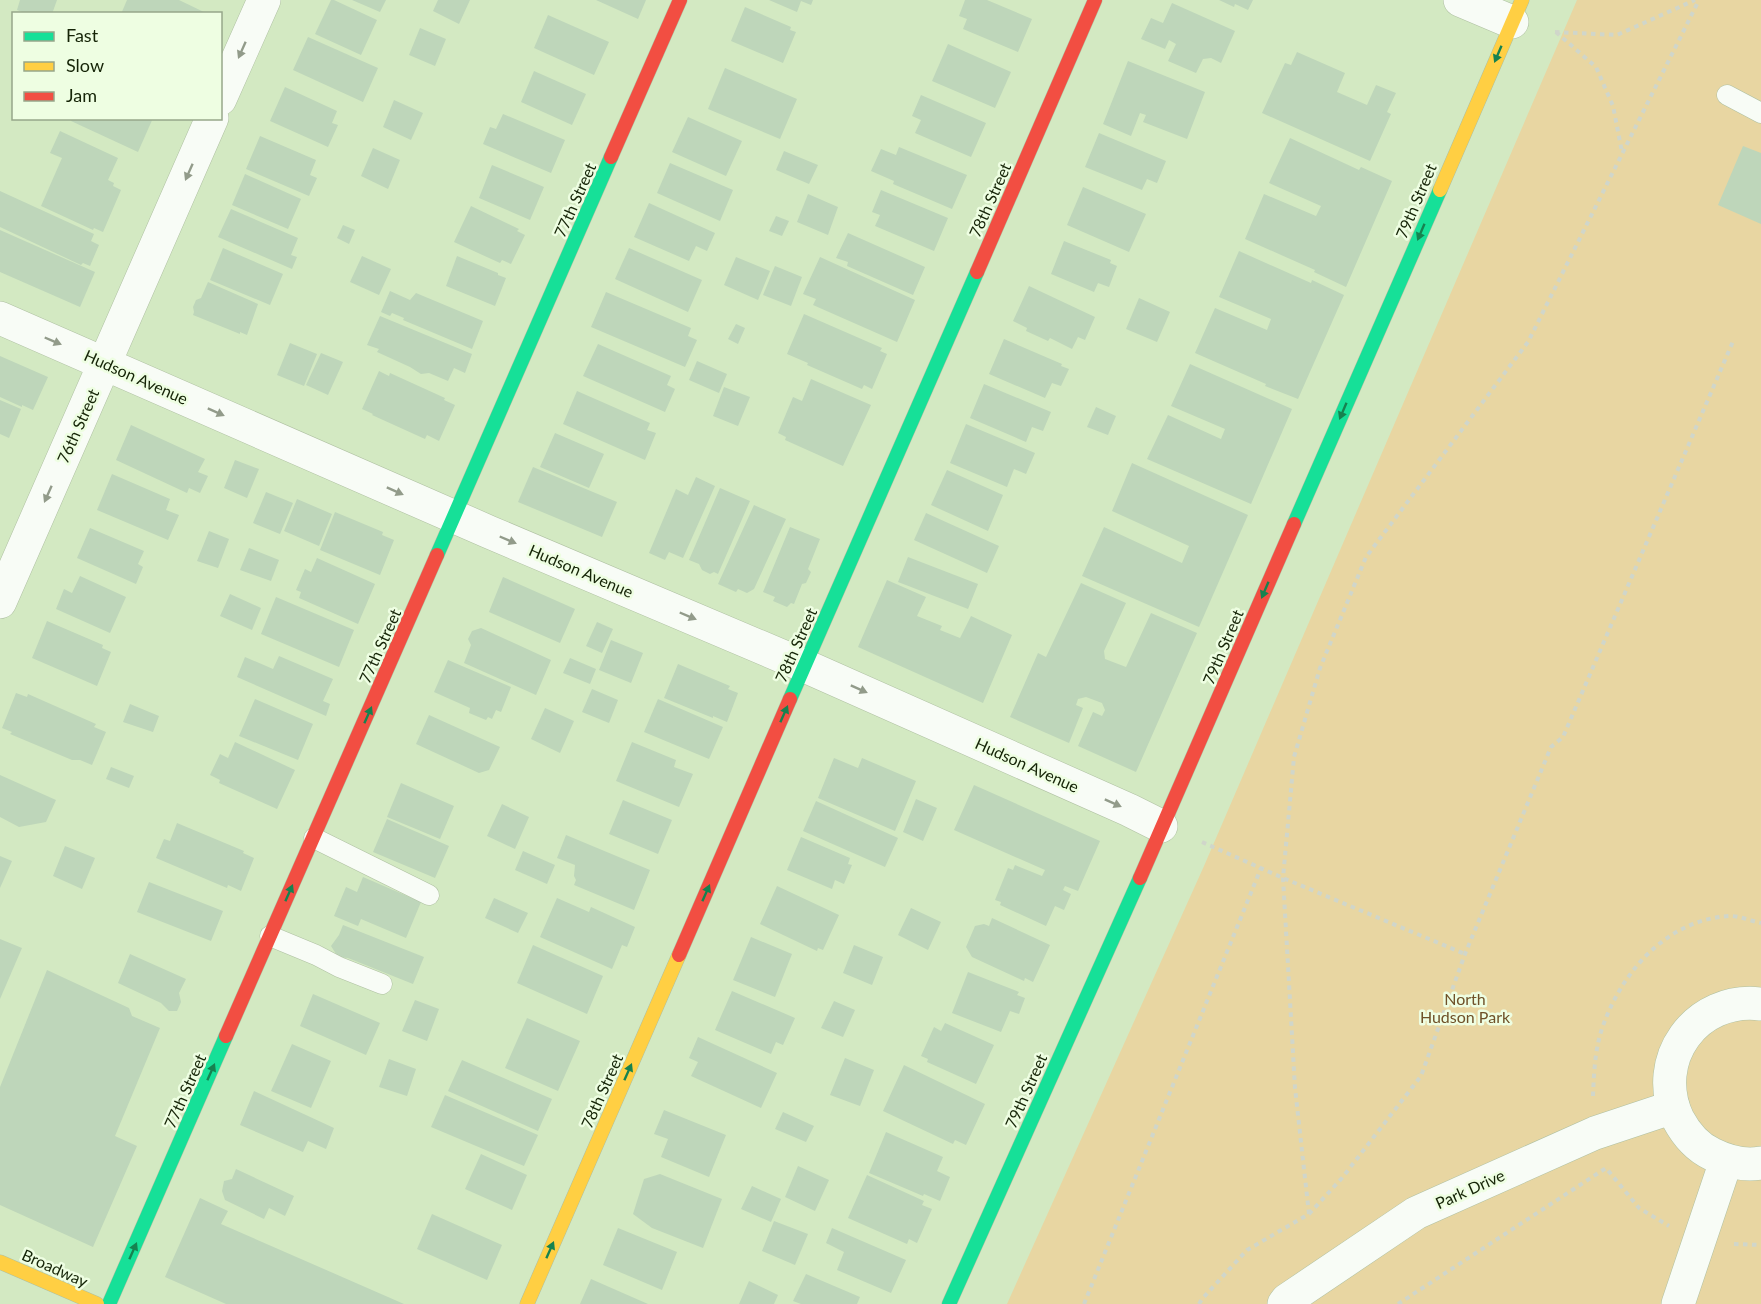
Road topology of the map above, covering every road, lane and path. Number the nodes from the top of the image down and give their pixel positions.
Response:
1 (264, 0) edge
2 (681, 0) edge
3 (1095, 0) edge
4 (1460, 0) edge
5 (1697, 0) edge
6 (1517, 11) edge
7 (222, 94) edge
8 (1727, 95) dead end
9 (1761, 113) edge
10 (211, 120) edge
11 (1622, 154) junction
12 (0, 318) edge
13 (1734, 339) dead end
14 (105, 363) junction
15 (454, 517) junction
16 (0, 602) edge
17 (805, 666) junction
18 (1161, 826) junction
19 (314, 837) junction
20 (1202, 842) dead end
21 (1261, 868) junction
22 (1283, 878) junction
23 (429, 895) dead end
24 (1761, 923) edge
25 (270, 936) junction
26 (1465, 954) junction
27 (382, 984) dead end
28 (1761, 1004) edge
29 (1593, 1096) dead end
30 (1673, 1107) junction
31 (1726, 1161) junction
32 (1761, 1163) edge
33 (1309, 1214) junction
34 (1676, 1229) dead end
35 (1733, 1244) dead end
36 (1761, 1245) edge
37 (0, 1262) edge
38 (97, 1304) edge
39 (109, 1304) edge
40 (527, 1304) edge
41 (949, 1304) edge
42 (1084, 1304) edge
43 (1199, 1304) edge
44 (1284, 1304) edge
45 (1398, 1304) edge
46 (1678, 1304) edge

1 -> 7 street
2 - 15 street, 77th Street
3 - 17 street, 78th Street
4 - 6 street
5 - 11 path
5 - 11 path
6 -> 18 street, 79th Street
8 - 9 lane
10 -> 14 street, 76th Street
11 - 22 path
12 -> 14 street, Hudson Avenue
13 - 26 path
14 -> 15 street, Hudson Avenue
14 -> 16 street, 76th Street
15 -> 17 street, Hudson Avenue
19 -> 15 street, 77th Street
17 -> 18 street, Hudson Avenue
40 -> 17 street, 78th Street
18 - 41 street, 79th Street
19 - 23 lane
25 -> 19 street, 77th Street
20 - 21 path
21 - 22 path
21 - 42 path
22 - 26 path
22 - 33 path
24 - 29 path
25 - 27 lane
39 -> 25 street, 77th Street
26 - 33 path
28 - 30 street
30 - 31 street
30 - 44 street, Park Drive
31 - 32 street
31 - 46 street
33 - 43 path
34 - 45 path
35 - 36 path
37 - 38 street, Broadway

